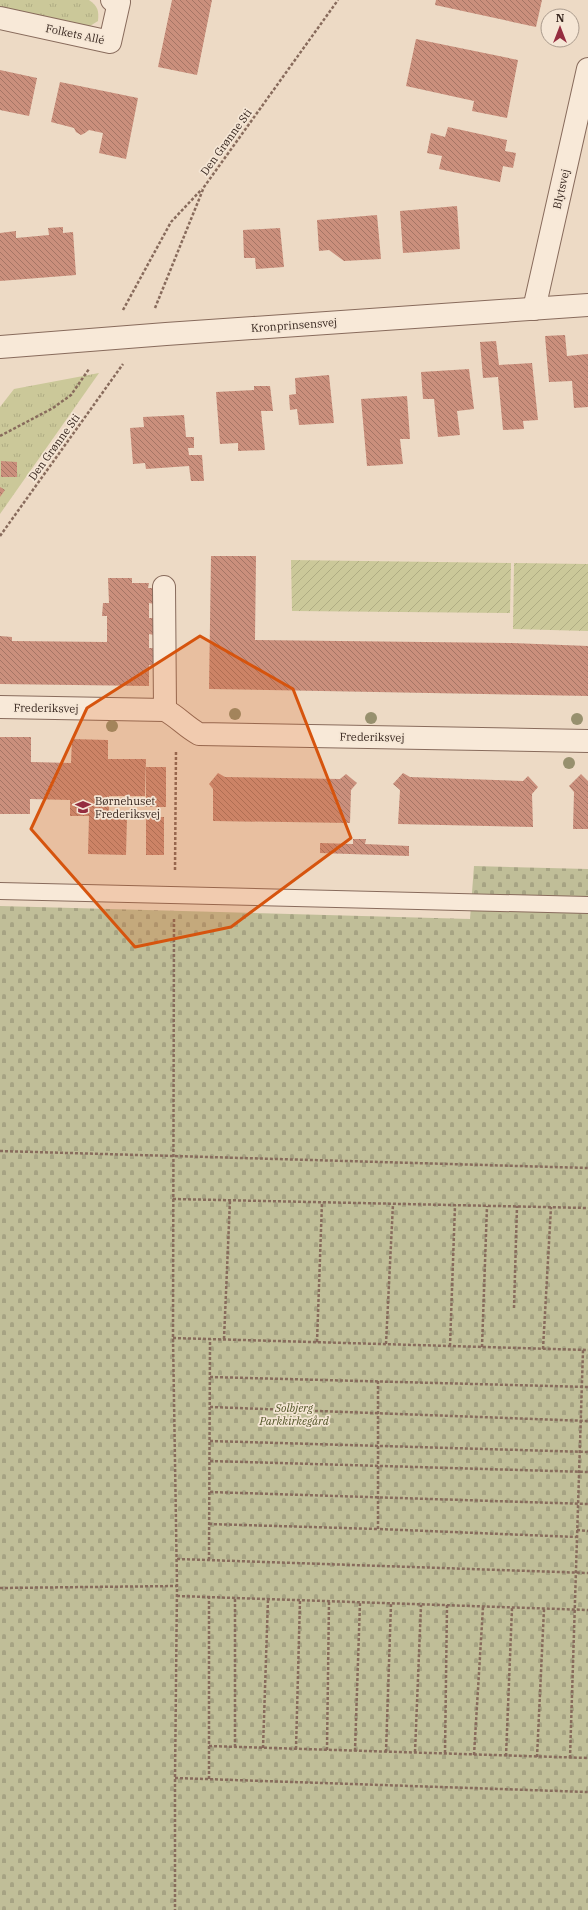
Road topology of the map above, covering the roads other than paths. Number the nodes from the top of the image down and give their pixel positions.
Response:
1 (116, 1) edge
2 (0, 18) edge
3 (588, 69) edge
4 (588, 305) edge
5 (534, 309) junction
6 (0, 347) edge
7 (164, 587) dead end
8 (0, 707) edge
9 (165, 710) junction
10 (588, 741) edge
11 (0, 892) edge
12 (588, 905) edge

1 - 2 street, Folkets Allé
3 - 5 street, Blytsvej
4 - 5 street, Kronprinsensvej
5 - 6 street, Kronprinsensvej
7 - 9 street
8 - 9 street, Frederiksvej
9 - 10 street, Frederiksvej
11 - 12 lane

